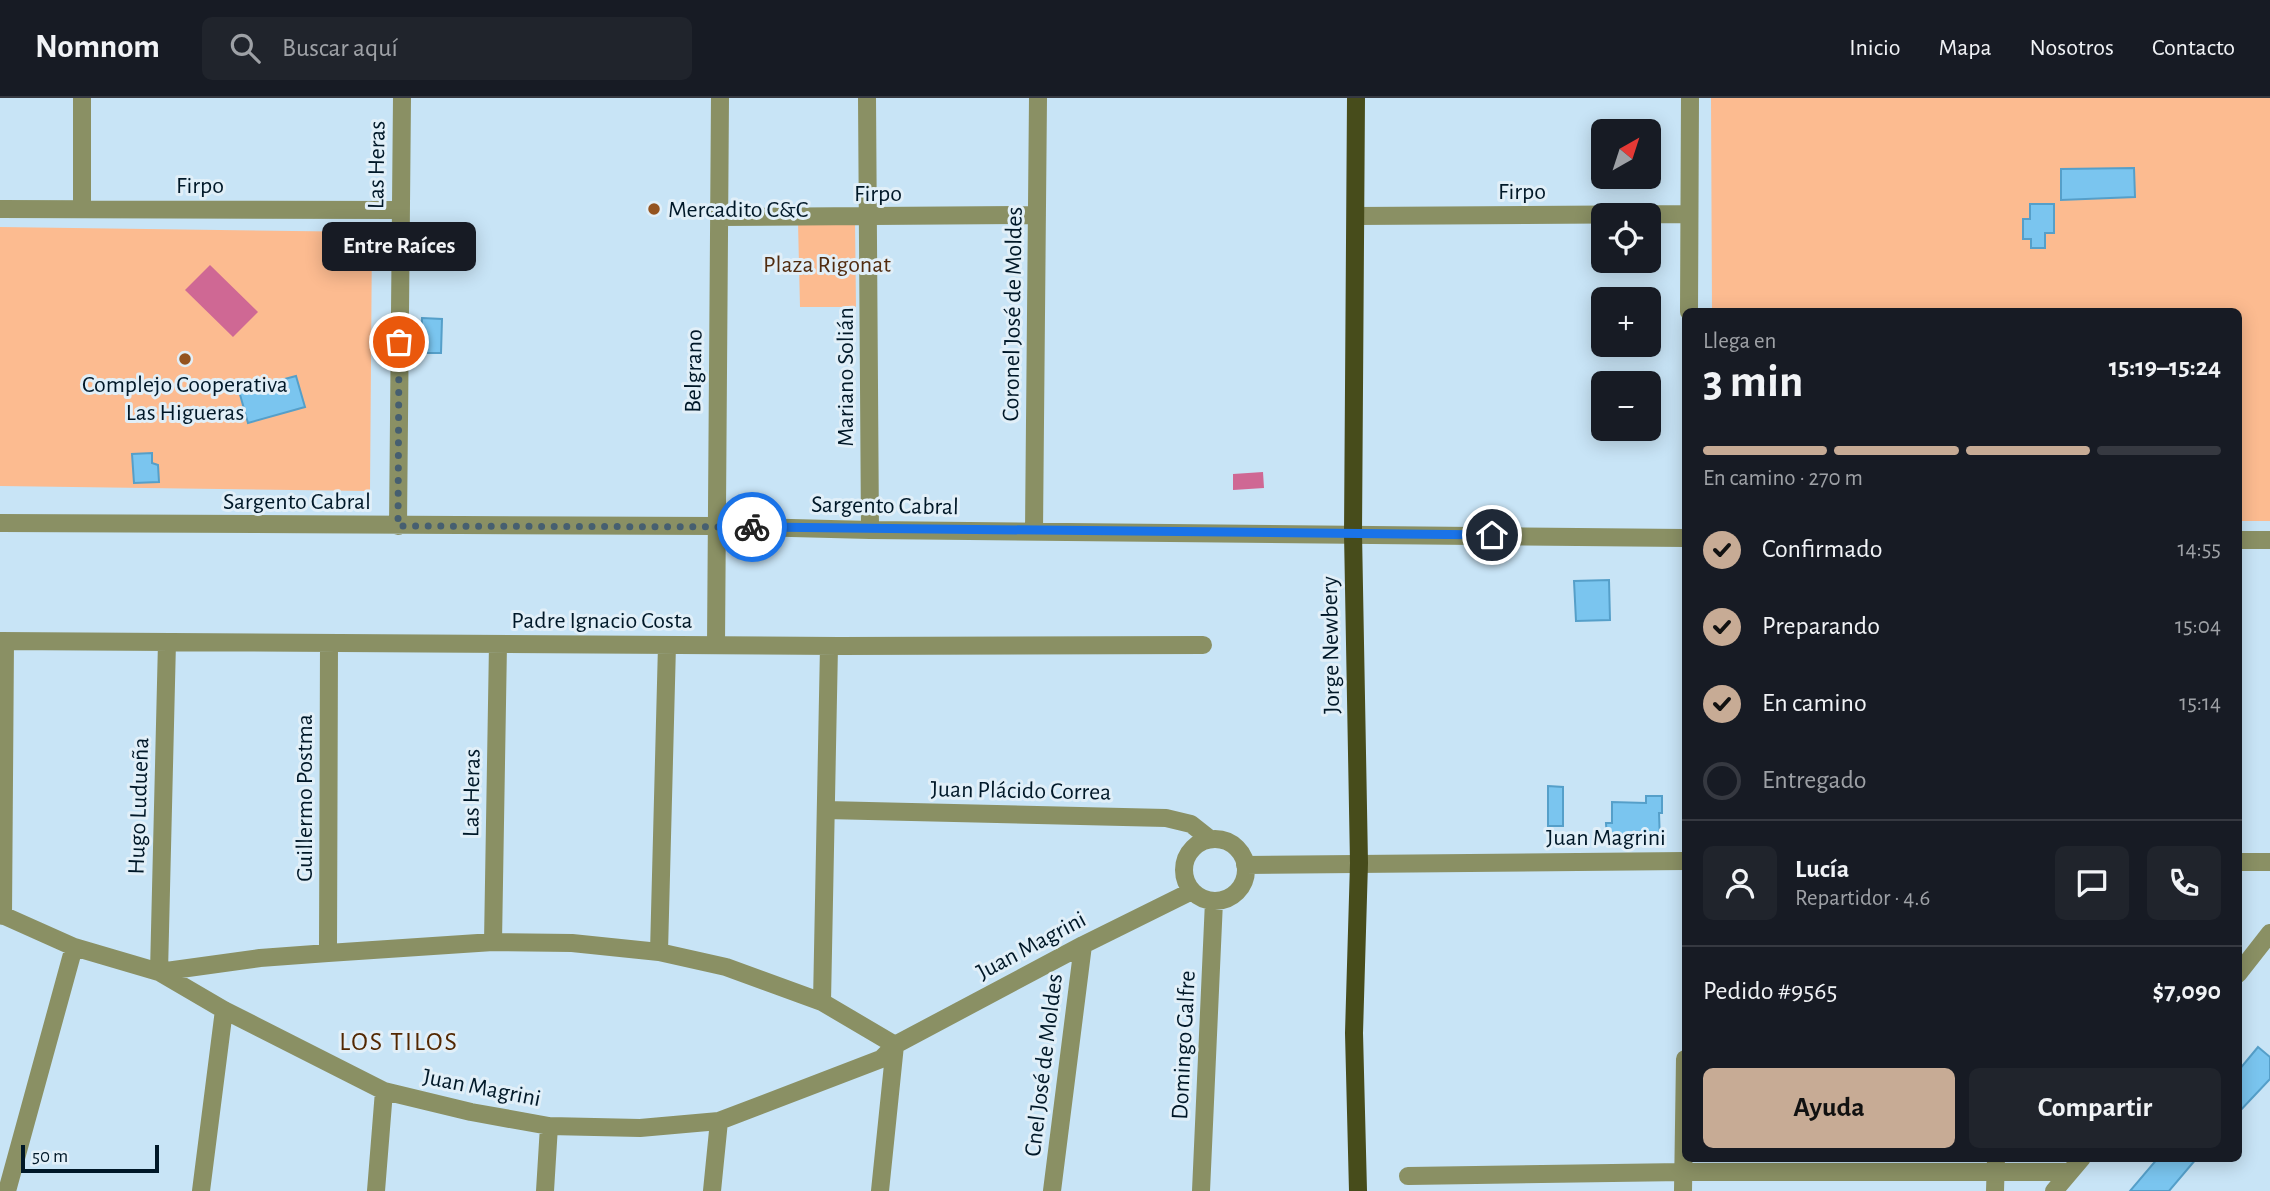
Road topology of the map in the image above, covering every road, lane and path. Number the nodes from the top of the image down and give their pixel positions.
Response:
1 (82, 98) edge
2 (402, 98) edge
3 (720, 98) edge
4 (867, 98) edge
5 (1038, 98) edge
6 (1356, 98) edge
7 (1690, 98) edge
8 (82, 208) junction
9 (0, 209) edge
10 (400, 210) junction
11 (1689, 214) junction
12 (1037, 215) junction
13 (1356, 216) junction
14 (719, 217) junction
15 (868, 218) junction
16 (1689, 308) edge
17 (0, 523) edge
18 (398, 526) junction
19 (716, 526) junction
20 (870, 530) junction
21 (1034, 531) junction
22 (1353, 533) junction
23 (1682, 538) edge
24 (2242, 540) edge
25 (2270, 540) edge
26 (2, 641) edge
27 (167, 642) junction
28 (329, 643) junction
29 (499, 644) junction
30 (667, 645) junction
31 (1203, 645) dead end
32 (716, 646) junction
33 (829, 646) junction
34 (826, 810) junction
35 (1210, 839) junction
36 (1682, 860) edge
37 (2242, 862) edge
38 (2270, 862) edge
39 (1359, 863) junction
40 (1245, 865) junction
41 (1192, 891) junction
42 (1214, 901) junction
43 (1, 915) edge
44 (2270, 933) edge
45 (493, 942) junction
46 (1083, 945) junction
47 (74, 947) junction
48 (328, 953) junction
49 (659, 953) junction
50 (2242, 969) edge
51 (159, 972) junction
52 (822, 1002) junction
53 (224, 1010) junction
54 (895, 1045) junction
55 (384, 1091) junction
56 (719, 1121) junction
57 (549, 1126) junction
58 (1683, 1162) edge
59 (2076, 1165) edge
60 (1996, 1166) edge
61 (1683, 1172) junction
62 (1408, 1177) dead end
63 (7, 1191) edge
64 (201, 1191) edge
65 (376, 1191) edge
66 (545, 1191) edge
67 (712, 1191) edge
68 (880, 1191) edge
69 (1052, 1191) edge
70 (1200, 1191) edge
71 (1358, 1191) edge
72 (1683, 1191) edge
73 (1996, 1191) edge
74 (2054, 1191) edge

1 - 8 street
2 - 10 street, Las Heras
3 - 14 street, Belgrano
4 - 15 street, Mariano Solián
5 - 12 street, Coronel José de Moldes
6 - 13 main road, Jorge Newbery
7 - 11 street
8 - 9 street, Firpo
8 - 10 street, Firpo
10 - 18 street, Las Heras
11 - 13 street, Firpo
11 - 16 street
12 - 15 street, Firpo
12 - 21 street, Coronel José de Moldes
13 - 22 main road, Jorge Newbery
14 - 15 street, Firpo
14 - 19 street, Belgrano
15 - 20 street, Mariano Solián
17 - 18 street, Sargento Cabral
18 - 19 street, Sargento Cabral
19 - 20 street, Sargento Cabral
19 - 32 street, Belgrano
20 - 21 street, Sargento Cabral
21 - 22 street, Sargento Cabral
22 - 23 street, Sargento Cabral
22 - 39 main road, Jorge Newbery
24 - 25 street
26 - 27 street, Padre Ignacio Costa
26 - 43 street
27 - 28 street, Padre Ignacio Costa
27 - 51 street, Hugo Ludueña
28 - 29 street, Padre Ignacio Costa
28 - 48 street, Guillermo Postma
29 - 30 street, Padre Ignacio Costa
29 - 45 street, Las Heras
30 - 32 street, Padre Ignacio Costa
30 - 49 street
31 - 33 street, Padre Ignacio Costa
32 - 33 street, Padre Ignacio Costa
33 - 34 street
34 - 35 street, Juan Plácido Correa
34 - 52 street
35 - 40 street
35 - 41 street
36 - 39 street, Juan Magrini
37 - 38 street
39 - 40 street, Juan Magrini
39 - 71 main road, Jorge Newbery
40 - 42 street
41 - 42 street
41 - 46 street, Juan Magrini
42 - 70 street, Domingo Galfre
43 - 47 street, Juan Magrini
44 - 50 street
45 - 48 street
45 - 49 street
46 - 54 street, Juan Magrini
46 - 69 street, Cnel José de Moldes
47 - 51 street, Juan Magrini
47 - 63 street
48 - 51 street
49 - 52 street
51 - 53 street, Juan Magrini
52 - 54 street
53 - 55 street, Juan Magrini
53 - 64 street
54 - 56 street, Juan Magrini
54 - 68 street
55 - 57 street, Juan Magrini
55 - 65 street
56 - 57 street, Juan Magrini
56 - 67 street
57 - 66 street
58 - 61 street
59 - 60 street
59 - 74 street
60 - 61 street
60 - 73 street
61 - 62 street
61 - 72 street

